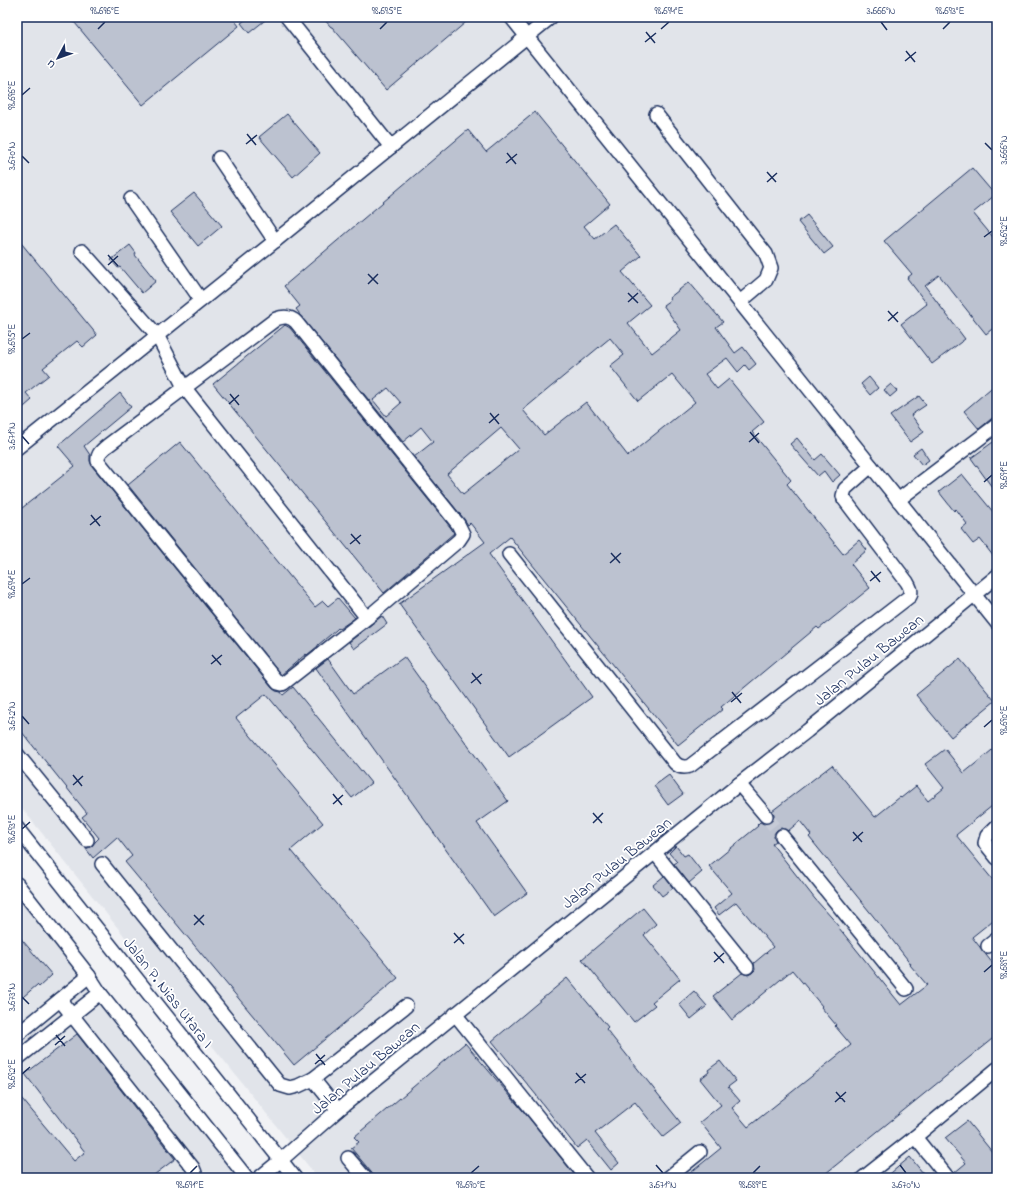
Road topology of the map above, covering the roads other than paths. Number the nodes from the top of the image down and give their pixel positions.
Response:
1 (287, 17) edge
2 (511, 17) edge
3 (551, 17) edge
4 (526, 37) junction
5 (656, 114) dead end
6 (391, 147) junction
7 (219, 158) dead end
8 (130, 199) dead end
9 (276, 241) junction
10 (82, 251) dead end
11 (201, 300) junction
12 (740, 302) junction
13 (157, 336) junction
14 (184, 387) junction
15 (997, 425) edge
16 (17, 448) edge
17 (871, 466) junction
18 (898, 500) junction
19 (509, 554) dead end
20 (997, 576) edge
21 (974, 594) junction
22 (367, 618) junction
23 (997, 623) edge
24 (17, 754) edge
25 (739, 784) junction
26 (766, 816) tunnel mouth
27 (997, 826) edge
28 (17, 828) edge
29 (782, 836) tunnel mouth
30 (87, 840) dead end
31 (655, 853) junction
32 (997, 858) edge
33 (102, 864) dead end
34 (17, 884) edge
35 (747, 967) dead end
36 (89, 976) junction
37 (906, 989) dead end
38 (100, 992) junction
39 (60, 1000) junction
40 (406, 1006) dead end
41 (455, 1014) junction
42 (72, 1015) junction
43 (17, 1035) edge
44 (17, 1059) edge
45 (997, 1069) edge
46 (313, 1079) junction
47 (338, 1110) junction
48 (914, 1137) junction
49 (700, 1152) dead end
50 (348, 1158) dead end
51 (281, 1160) junction
52 (195, 1178) edge
53 (247, 1178) edge
54 (259, 1178) edge
55 (295, 1178) edge
56 (364, 1178) edge
57 (587, 1178) edge
58 (668, 1178) edge
59 (863, 1178) edge
60 (948, 1178) edge

1 - 6 street
2 - 4 street
3 - 4 street
4 - 6 street
4 - 12 street
5 - 12 street
6 - 9 street
7 - 9 street
8 - 11 street
9 - 11 street
10 - 13 street
11 - 13 street
12 - 17 street
13 - 14 street
13 - 16 street
14 - 22 street
14 - 22 street
14 - 22 street
15 - 18 street
17 - 18 street
17 - 19 street
18 - 21 street
20 - 21 street, Jalan Pulau Bawean
21 - 23 street
21 - 25 street, Jalan Pulau Bawean
24 - 30 street
25 - 26 street
25 - 31 street, Jalan Pulau Bawean
27 - 32 street
28 - 51 street, Jalan P. Nias Utara I
29 - 37 street
31 - 35 street
31 - 41 street, Jalan Pulau Bawean
33 - 46 street
34 - 36 street
36 - 38 street
36 - 39 street
38 - 42 street
38 - 53 street
39 - 42 street
39 - 43 street
40 - 46 street
41 - 47 street, Jalan Pulau Bawean
41 - 57 street
42 - 44 street
42 - 52 street
45 - 48 street
46 - 47 street
47 - 51 street, Jalan Pulau Bawean
48 - 59 street
48 - 60 street
49 - 58 street
50 - 56 street
51 - 54 street, Jalan Pulau Bawean
51 - 55 street, Jalan P. Nias Utara I

